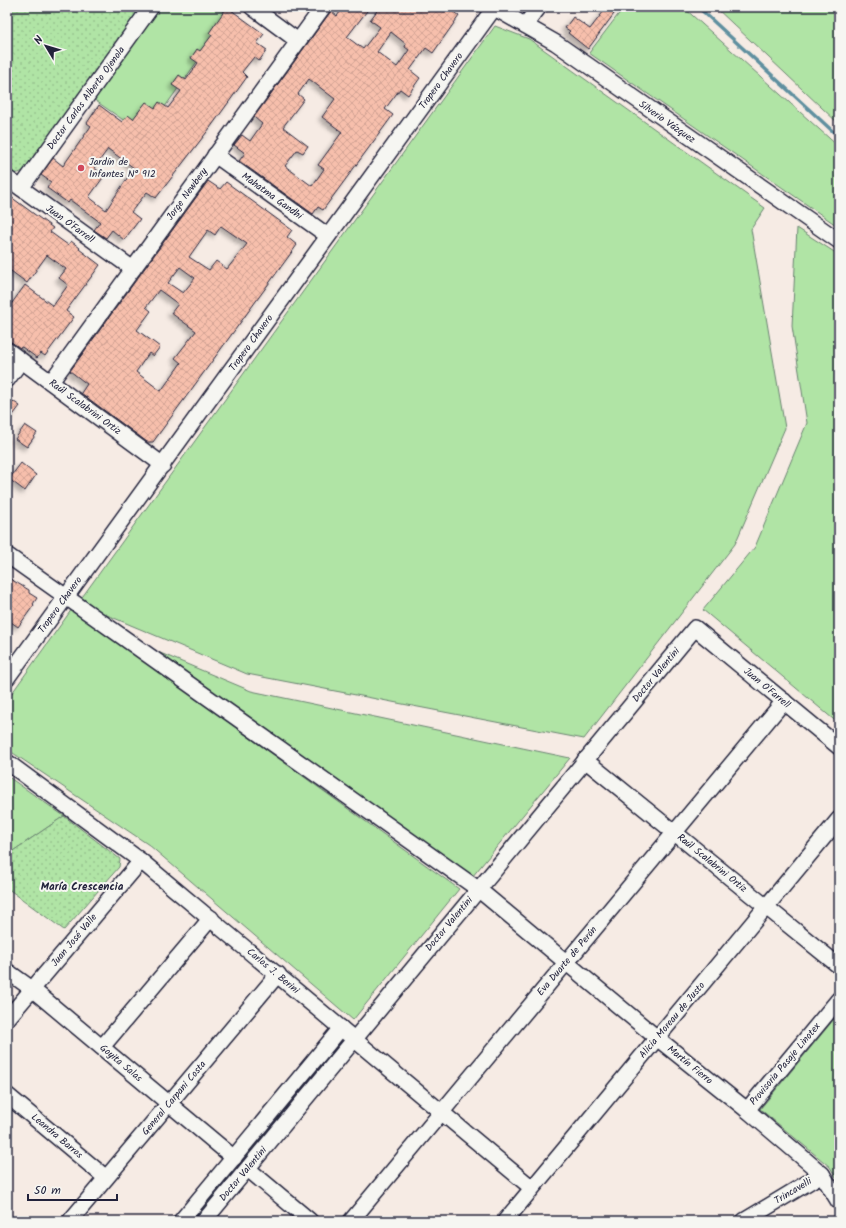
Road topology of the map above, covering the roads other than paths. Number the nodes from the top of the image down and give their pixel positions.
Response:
1 (151, 7) edge
2 (252, 7) edge
3 (323, 7) edge
4 (493, 7) edge
5 (539, 7) edge
6 (525, 25) junction
7 (298, 40) junction
8 (215, 155) junction
9 (7, 178) edge
10 (21, 188) junction
11 (328, 236) junction
12 (838, 240) edge
13 (133, 269) junction
14 (7, 350) edge
15 (21, 361) junction
16 (7, 380) edge
17 (51, 382) junction
18 (163, 465) junction
19 (7, 555) edge
20 (66, 598) junction
21 (695, 628) joint
22 (7, 678) edge
23 (784, 701) junction
24 (839, 747) edge
25 (585, 760) junction
26 (7, 762) edge
27 (839, 819) edge
28 (674, 832) junction
29 (141, 861) junction
30 (478, 889) junction
31 (765, 907) junction
32 (211, 918) junction
33 (566, 963) junction
34 (839, 966) edge
35 (7, 971) edge
36 (278, 974) junction
37 (32, 989) junction
38 (839, 999) edge
39 (7, 1019) edge
40 (341, 1028) junction
41 (657, 1038) junction
42 (354, 1039) junction
43 (102, 1047) junction
44 (7, 1095) edge
45 (169, 1103) junction
46 (747, 1110) junction
47 (442, 1112) junction
48 (234, 1158) junction
49 (248, 1169) junction
50 (822, 1174) junction
51 (106, 1178) junction
52 (532, 1188) junction
53 (839, 1202) edge
54 (70, 1221) edge
55 (181, 1221) edge
56 (204, 1221) edge
57 (310, 1221) edge
58 (351, 1221) edge
59 (505, 1221) edge
60 (744, 1221) edge

1 - 10 street, Doctor Carlos Alberto Ojenola
2 - 7 street
3 - 7 street, Jorge Newbery
4 - 6 street, Silverio Vázquez
4 - 11 street, Tropero Chavero
5 - 6 street
6 - 12 street, Silverio Vázquez
7 - 8 street, Jorge Newbery
8 - 11 street, Mahatma Gandhi
8 - 13 street, Jorge Newbery
9 - 10 street, Juan O'Farrell
10 - 13 street, Juan O'Farrell
11 - 18 street, Tropero Chavero
13 - 17 street, Jorge Newbery
14 - 15 street, Raúl Scalabrini Ortiz
15 - 16 street
15 - 17 street, Raúl Scalabrini Ortiz
17 - 18 street, Raúl Scalabrini Ortiz
18 - 20 street, Tropero Chavero
19 - 20 street
20 - 22 street, Tropero Chavero
20 - 30 street, Martín Fierro
21 - 23 street, Juan O'Farrell
21 - 25 street, Doctor Valentini
23 - 24 street, Juan O'Farrell
23 - 28 street, Eva Duarte de Perón
25 - 28 street, Raúl Scalabrini Ortiz
25 - 30 street, Doctor Valentini
26 - 29 street, Carlos J. Berini
27 - 31 street, Alicia Moreau de Justo
28 - 31 street, Raúl Scalabrini Ortiz
28 - 33 street, Eva Duarte de Perón
29 - 32 street, Carlos J. Berini
29 - 37 street, Juan José Valle
30 - 33 street, Martín Fierro
30 - 42 street, Doctor Valentini
31 - 34 street, Raúl Scalabrini Ortiz
31 - 41 street, Alicia Moreau de Justo
32 - 36 street, Carlos J. Berini
32 - 43 street
33 - 41 street, Martín Fierro
33 - 47 street, Eva Duarte de Perón
35 - 37 street, Goyita Salas
36 - 40 street, Carlos J. Berini
36 - 45 street, General Carpani Costa
37 - 39 street, Juan José Valle
37 - 43 street, Goyita Salas
38 - 46 street, Provisoria Pasaje Linotex
40 - 42 street, Carlos J. Berini
40 - 48 street, Doctor Valentini
41 - 46 street, Martín Fierro
41 - 52 street, Alicia Moreau de Justo
42 - 47 street, Carlos J. Berini
42 - 49 street, Doctor Valentini
43 - 45 street, Goyita Salas
44 - 51 street, Leandra Barros
45 - 48 street, Goyita Salas
45 - 51 street, General Carpani Costa
46 - 50 street, Martín Fierro
47 - 52 street, Carlos J. Berini
47 - 58 street, Eva Duarte de Perón
48 - 55 street, Doctor Valentini
49 - 56 street, Doctor Valentini
49 - 57 street
50 - 53 street, Martín Fierro
50 - 60 street, Trincavelli
51 - 54 street, General Carpani Costa
52 - 59 street, Alicia Moreau de Justo

